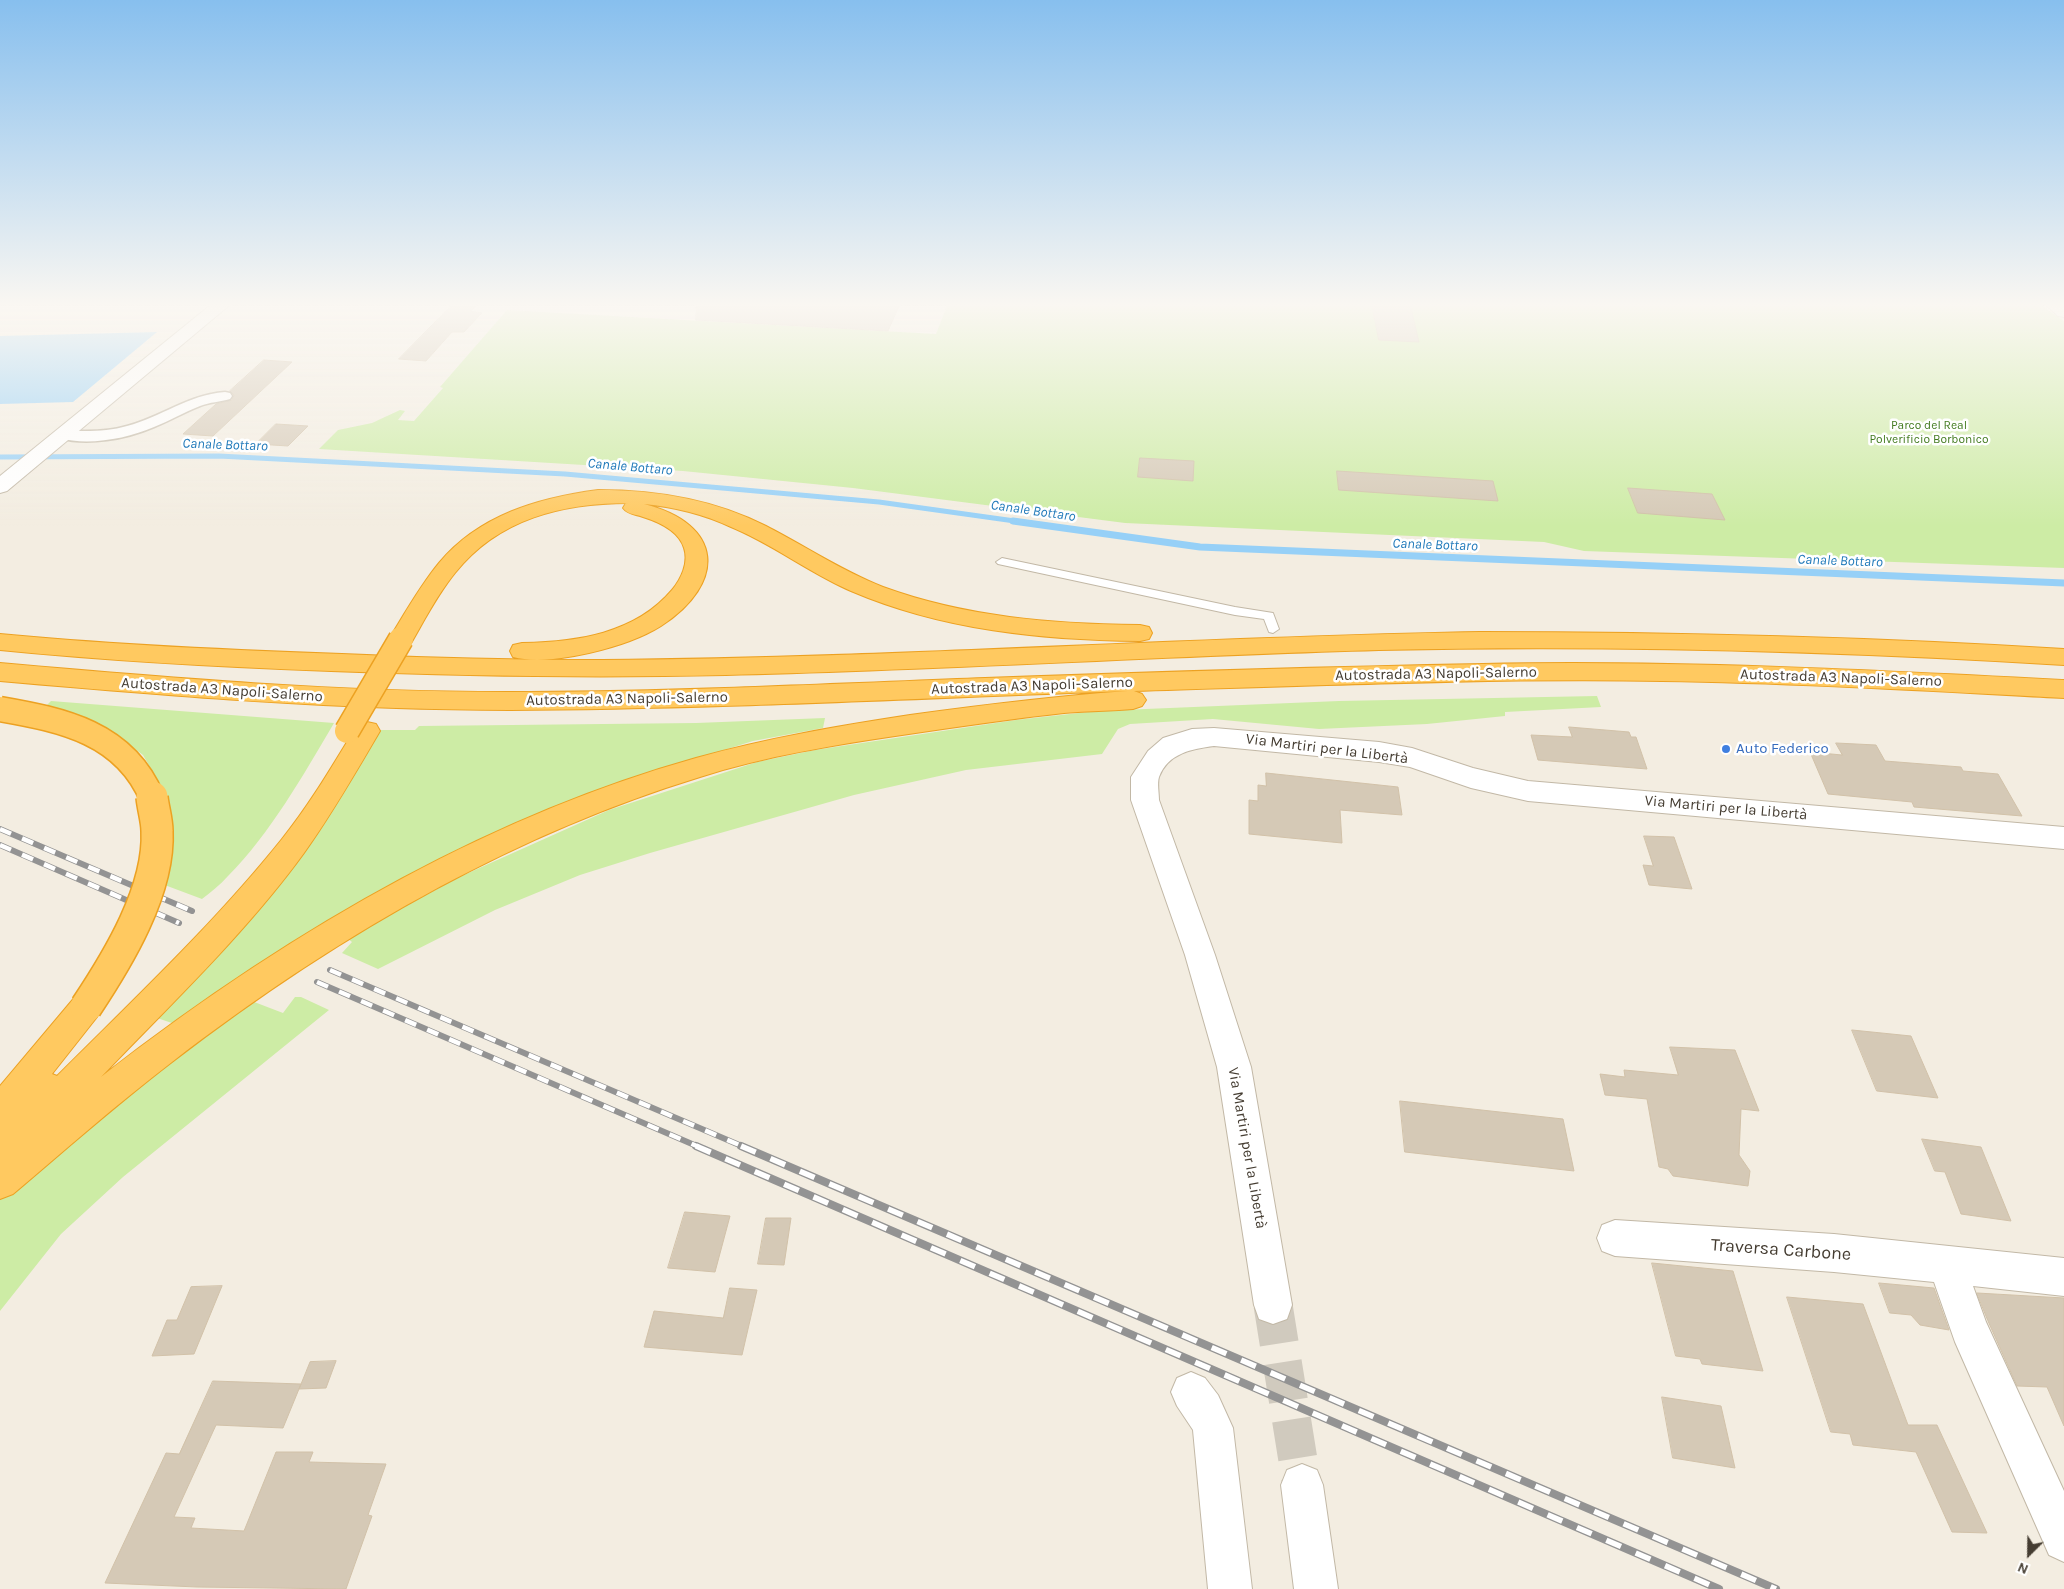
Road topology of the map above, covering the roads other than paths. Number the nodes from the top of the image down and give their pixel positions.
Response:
1 (135, 377) edge
2 (225, 396) dead end
3 (57, 441) junction
4 (0, 487) edge
5 (1002, 562) dead end
6 (1273, 628) junction
7 (0, 633) edge
8 (410, 639) junction
9 (1478, 641) junction
10 (0, 642) edge
11 (2064, 657) edge
12 (0, 672) edge
13 (1427, 673) junction
14 (2064, 689) edge
15 (0, 709) edge
16 (357, 731) junction
17 (2064, 838) edge
18 (0, 1112) edge
19 (0, 1129) edge
20 (0, 1159) edge
21 (0, 1182) edge
22 (1615, 1238) dead end
23 (1947, 1265) junction
24 (2064, 1277) edge
25 (1273, 1305) tunnel mouth
26 (1191, 1392) dead end
27 (1302, 1485) tunnel mouth
28 (2064, 1540) edge
29 (1230, 1589) edge
30 (1316, 1589) edge

1 - 3 street
2 - 3 street
3 - 4 street
5 - 6 lane
6 - 8 highway
6 - 9 highway
7 - 8 highway
8 - 16 highway
9 - 10 highway, Autostrada A3 Napoli-Salerno
9 - 11 highway, Autostrada A3 Napoli-Salerno
12 - 13 highway, Autostrada A3 Napoli-Salerno
13 - 14 highway, Autostrada A3 Napoli-Salerno
13 - 21 highway
15 - 18 highway, bridge
16 - 19 highway
16 - 20 highway
17 - 25 street, Via Martiri per la Libertà
22 - 23 street, Traversa Carbone
23 - 24 street, Traversa Carbone
23 - 28 street
26 - 29 street
27 - 30 street

